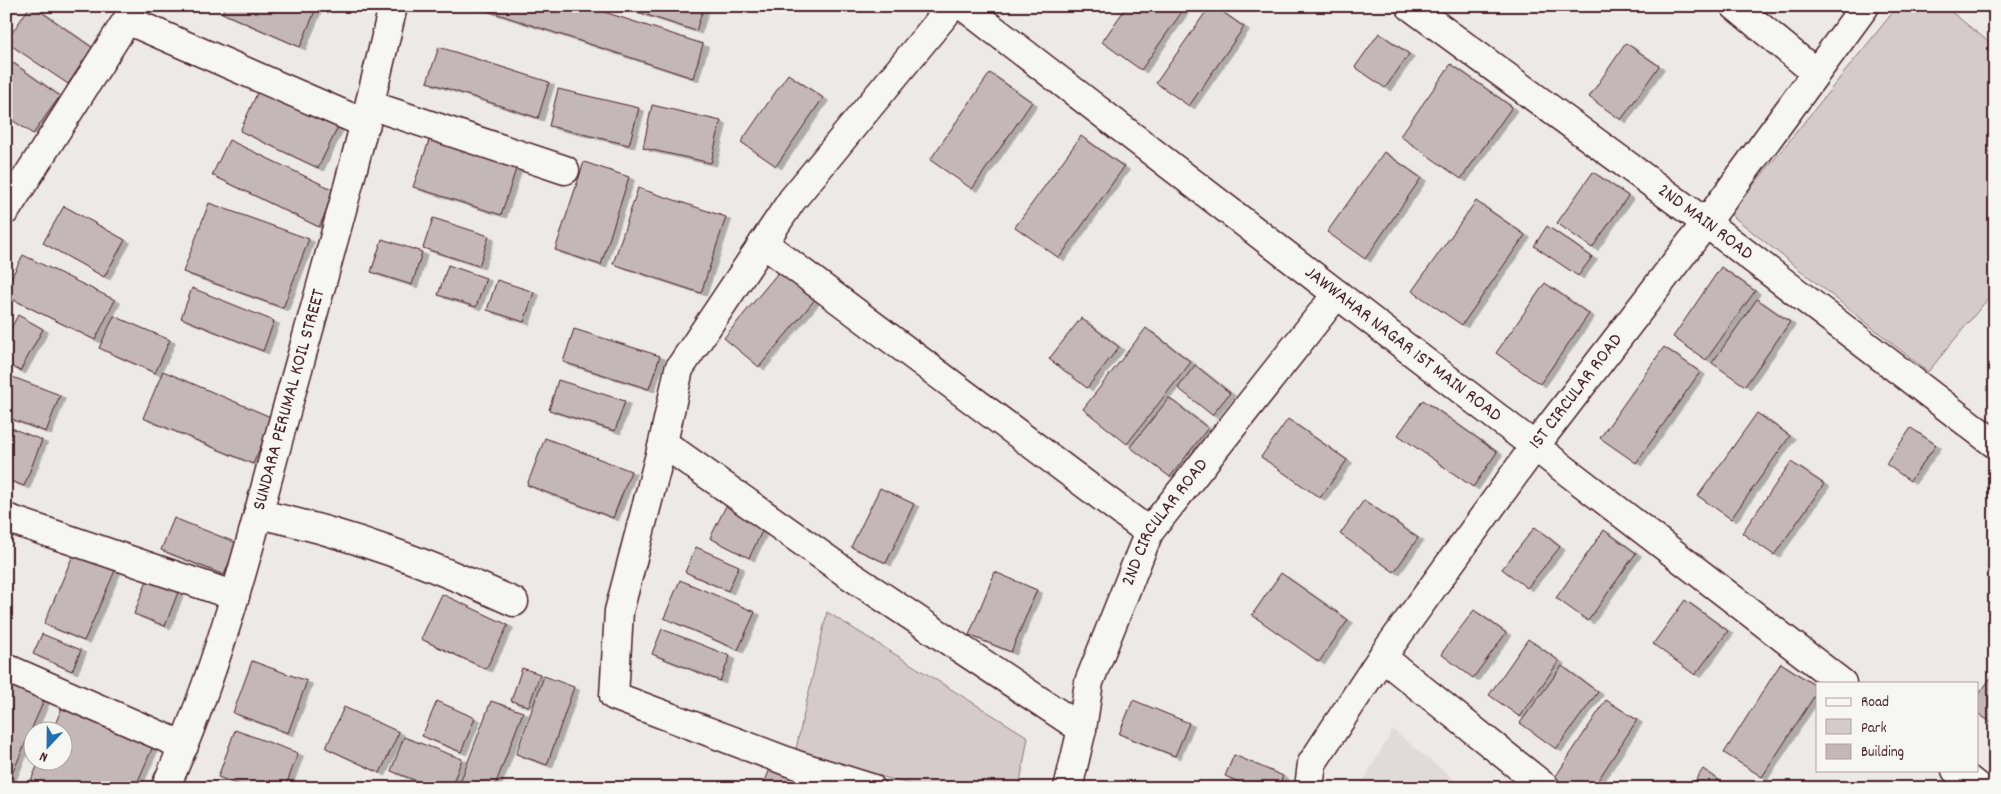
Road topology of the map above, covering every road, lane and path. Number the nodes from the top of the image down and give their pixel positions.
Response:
1 (393, 6) edge
2 (952, 6) edge
3 (963, 6) edge
4 (1410, 6) edge
5 (1735, 6) edge
6 (1864, 6) edge
7 (1815, 72) junction
8 (368, 114) junction
9 (565, 170) dead end
10 (6, 210) edge
11 (1706, 223) junction
12 (763, 243) junction
13 (1338, 294) junction
14 (663, 444) junction
15 (1995, 444) edge
16 (1535, 446) junction
17 (258, 514) junction
18 (6, 518) edge
19 (1149, 532) junction
20 (235, 596) junction
21 (514, 602) dead end
22 (1382, 656) junction
23 (6, 668) edge
24 (1841, 682) edge
25 (1082, 729) junction
26 (184, 746) junction
27 (1959, 772) edge
28 (860, 786) edge
29 (165, 788) edge
30 (1068, 788) edge
31 (1308, 788) edge
32 (1546, 788) edge
33 (1979, 788) edge

1 - 8 street, SUNDARA PERUMAL KOIL STREET
2 - 12 street
3 - 13 street, JAWWAHAR NAGAR 1ST MAIN ROAD
4 - 11 street, 2ND MAIN ROAD
5 - 7 street
6 - 7 street, 1ST CIRCULAR ROAD
7 - 11 street, 1ST CIRCULAR ROAD
8 - 9 street
8 - 10 street
8 - 17 street, SUNDARA PERUMAL KOIL STREET
11 - 15 street, 2ND MAIN ROAD
11 - 16 street, 1ST CIRCULAR ROAD
12 - 14 street
12 - 19 street
13 - 16 street, JAWWAHAR NAGAR 1ST MAIN ROAD
13 - 19 street, 2ND CIRCULAR ROAD
14 - 25 street
14 - 28 street
16 - 22 street, 1ST CIRCULAR ROAD
16 - 24 street, JAWWAHAR NAGAR 1ST MAIN ROAD
17 - 20 street, SUNDARA PERUMAL KOIL STREET
17 - 21 street
18 - 20 street
19 - 25 street, 2ND CIRCULAR ROAD
20 - 26 street, SUNDARA PERUMAL KOIL STREET
22 - 31 street, 1ST CIRCULAR ROAD
22 - 32 street
23 - 26 street
25 - 30 street, 2ND CIRCULAR ROAD
26 - 29 street, SUNDARA PERUMAL KOIL STREET
27 - 33 street

